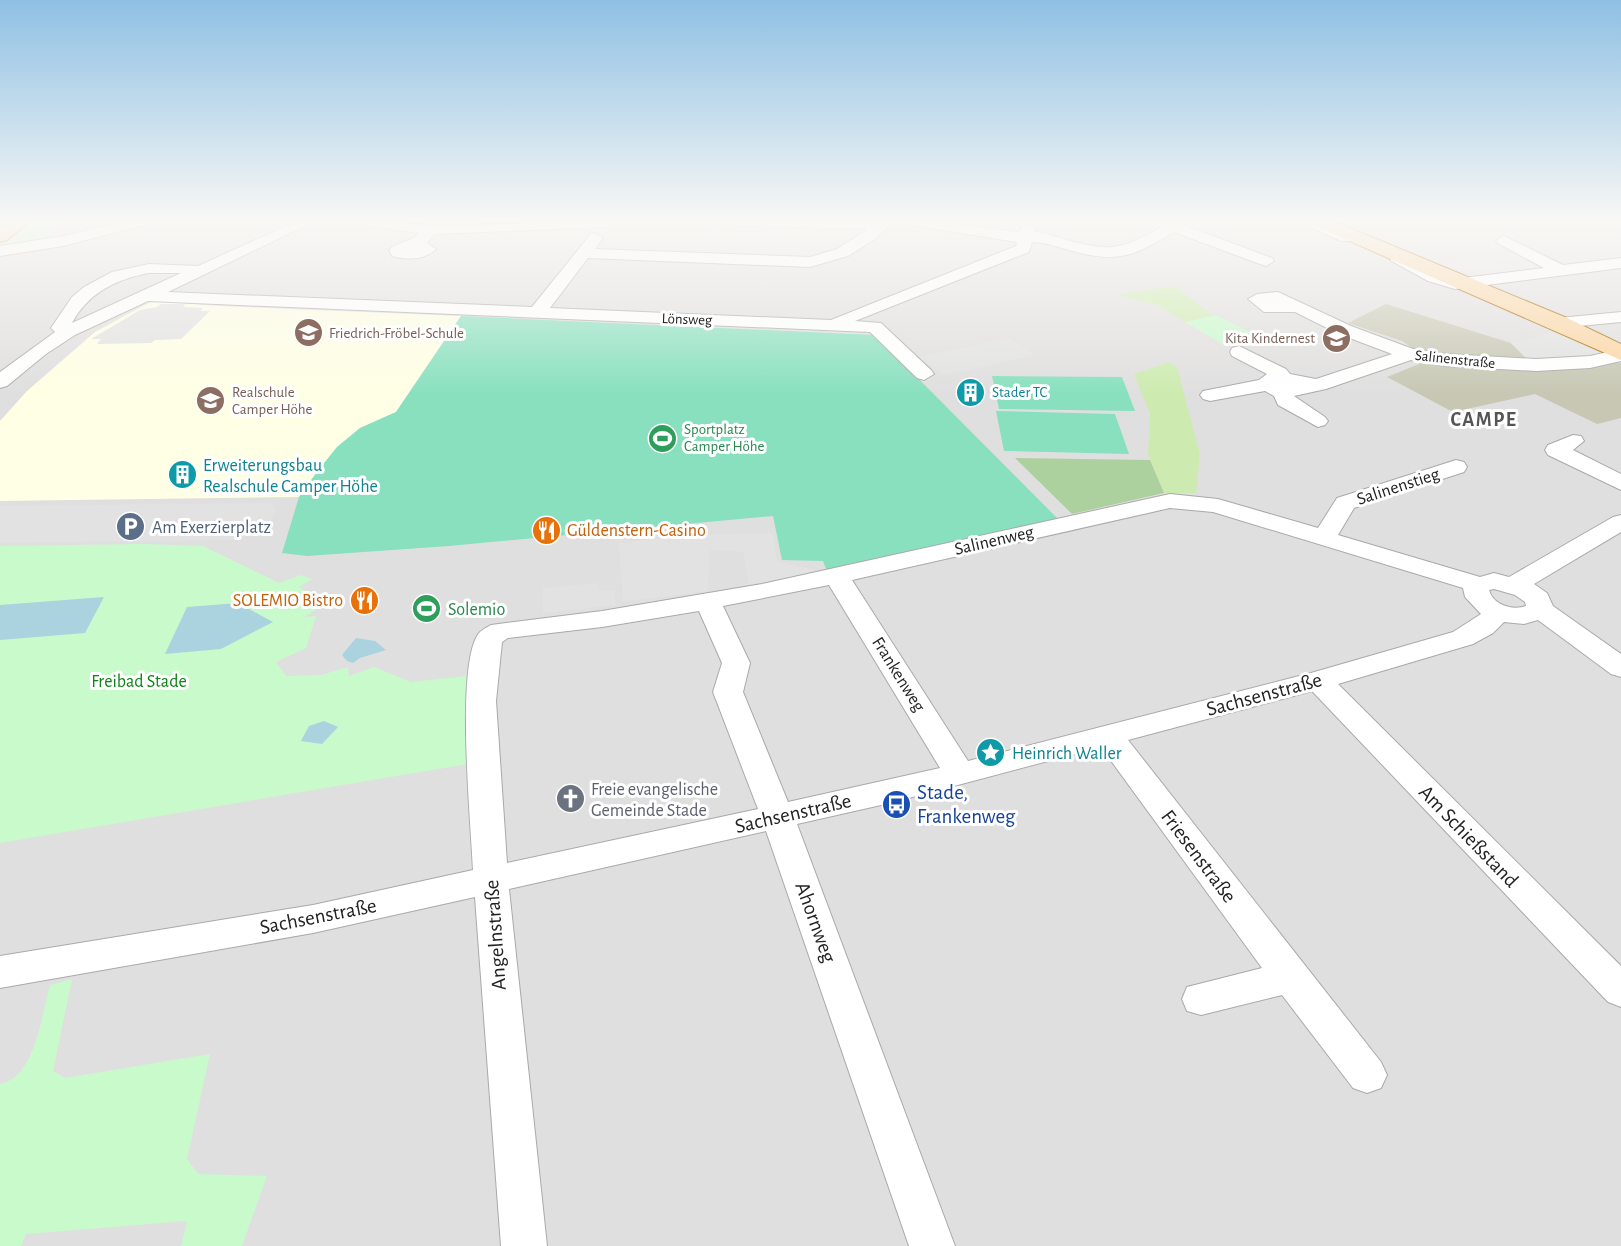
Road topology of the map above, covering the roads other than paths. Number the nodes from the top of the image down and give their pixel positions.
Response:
1 (108, 279) edge
2 (179, 279) edge
3 (218, 279) edge
4 (563, 279) edge
5 (946, 279) edge
6 (1436, 279) edge
7 (1457, 279) edge
8 (1494, 279) edge
9 (1466, 283) junction
10 (144, 296) junction
11 (213, 300) junction
12 (1298, 307) dead end
13 (537, 313) junction
14 (1621, 316) edge
15 (1559, 323) junction
16 (832, 324) junction
17 (69, 331) junction
18 (1239, 352) dead end
19 (1409, 354) junction
20 (1621, 354) edge
21 (924, 374) dead end
22 (0, 382) edge
23 (1277, 385) junction
24 (1210, 395) dead end
25 (1318, 421) dead end
26 (1573, 441) dead end
27 (1456, 467) dead end
28 (1621, 483) edge
29 (1621, 522) edge
30 (1324, 538) junction
31 (836, 575) junction
32 (1479, 585) junction
33 (1514, 585) junction
34 (708, 602) junction
35 (1540, 609) junction
36 (1499, 612) junction
37 (501, 631) joint
38 (1621, 668) edge
39 (1318, 680) junction
40 (1108, 735) junction
41 (960, 774) junction
42 (778, 817) junction
43 (491, 881) junction
44 (0, 972) edge
45 (1290, 977) junction
46 (1621, 991) edge
47 (1201, 999) dead end
48 (1367, 1075) dead end
49 (524, 1246) edge
50 (932, 1246) edge

1 - 17 street
2 - 10 street
3 - 11 street
4 - 13 street
5 - 16 street
6 - 9 street
7 - 9 main road
8 - 9 street
9 - 15 main road
10 - 11 street, Lönsweg
10 - 17 street
11 - 13 street, Lönsweg
12 - 19 street, Salinenstraße
13 - 16 street, Lönsweg
14 - 15 street
15 - 20 main road
16 - 21 street, Lönsweg
17 - 22 street
18 - 23 street
19 - 20 street, Salinenstraße
19 - 23 street
23 - 24 street
23 - 25 street
26 - 28 street
27 - 30 street, Salinenstieg
29 - 33 street
30 - 31 street, Salinenweg
30 - 32 street, Salinenweg
31 - 34 street, Salinenweg
31 - 41 street, Frankenweg
32 - 33 street, Salinenweg
32 - 36 street
33 - 35 street
34 - 37 street, Salinenweg
34 - 42 street, Ahornweg
35 - 36 street
35 - 38 street
36 - 39 street, Sachsenstraße
37 - 43 street, Angelnstraße
39 - 40 street, Sachsenstraße
39 - 46 street, Am Schießstand
40 - 41 street, Sachsenstraße
40 - 45 street, Friesenstraße
41 - 42 street, Sachsenstraße
42 - 43 street, Sachsenstraße
42 - 50 street, Ahornweg
43 - 44 street, Sachsenstraße
43 - 49 street, Angelnstraße
45 - 47 street
45 - 48 street, Friesenstraße

